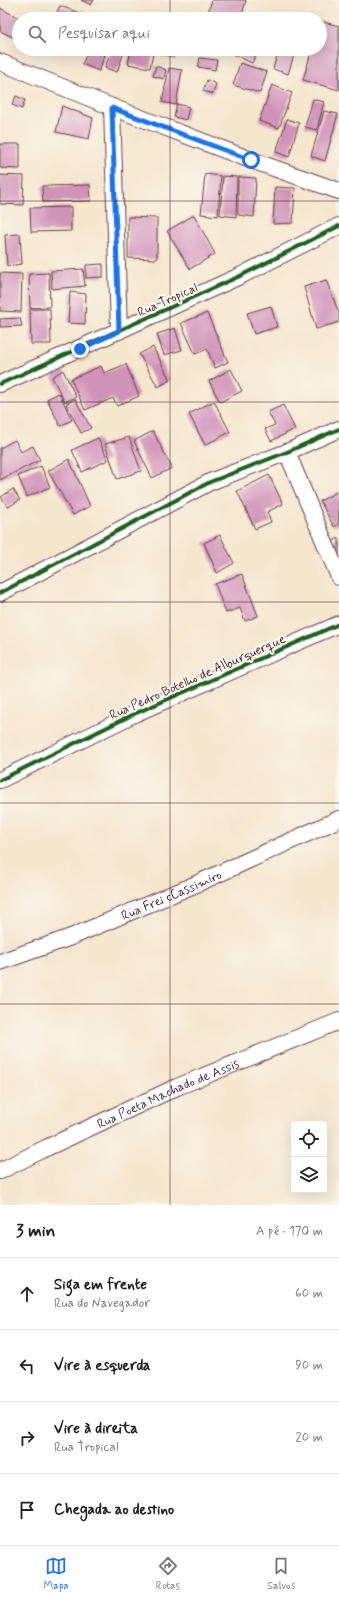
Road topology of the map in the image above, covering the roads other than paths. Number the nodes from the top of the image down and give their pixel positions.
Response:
1 (0, 62) edge
2 (112, 108) junction
3 (339, 191) edge
4 (339, 226) edge
5 (119, 331) junction
6 (0, 384) edge
7 (339, 429) edge
8 (287, 452) junction
9 (339, 577) edge
10 (0, 593) edge
11 (339, 624) edge
12 (0, 780) edge
13 (339, 819) edge
14 (0, 962) edge
15 (339, 1021) edge
16 (0, 1171) edge

1 - 2 street
2 - 3 street
2 - 5 street
4 - 5 street, Rua Tropical
5 - 6 street, Rua Tropical
7 - 8 street
8 - 9 street
8 - 10 street
11 - 12 street, Rua Pedro Botelho de Alburquerque
13 - 14 street, Rua Frei cCassimiro
15 - 16 street, Rua Poeta Machado de Assis

